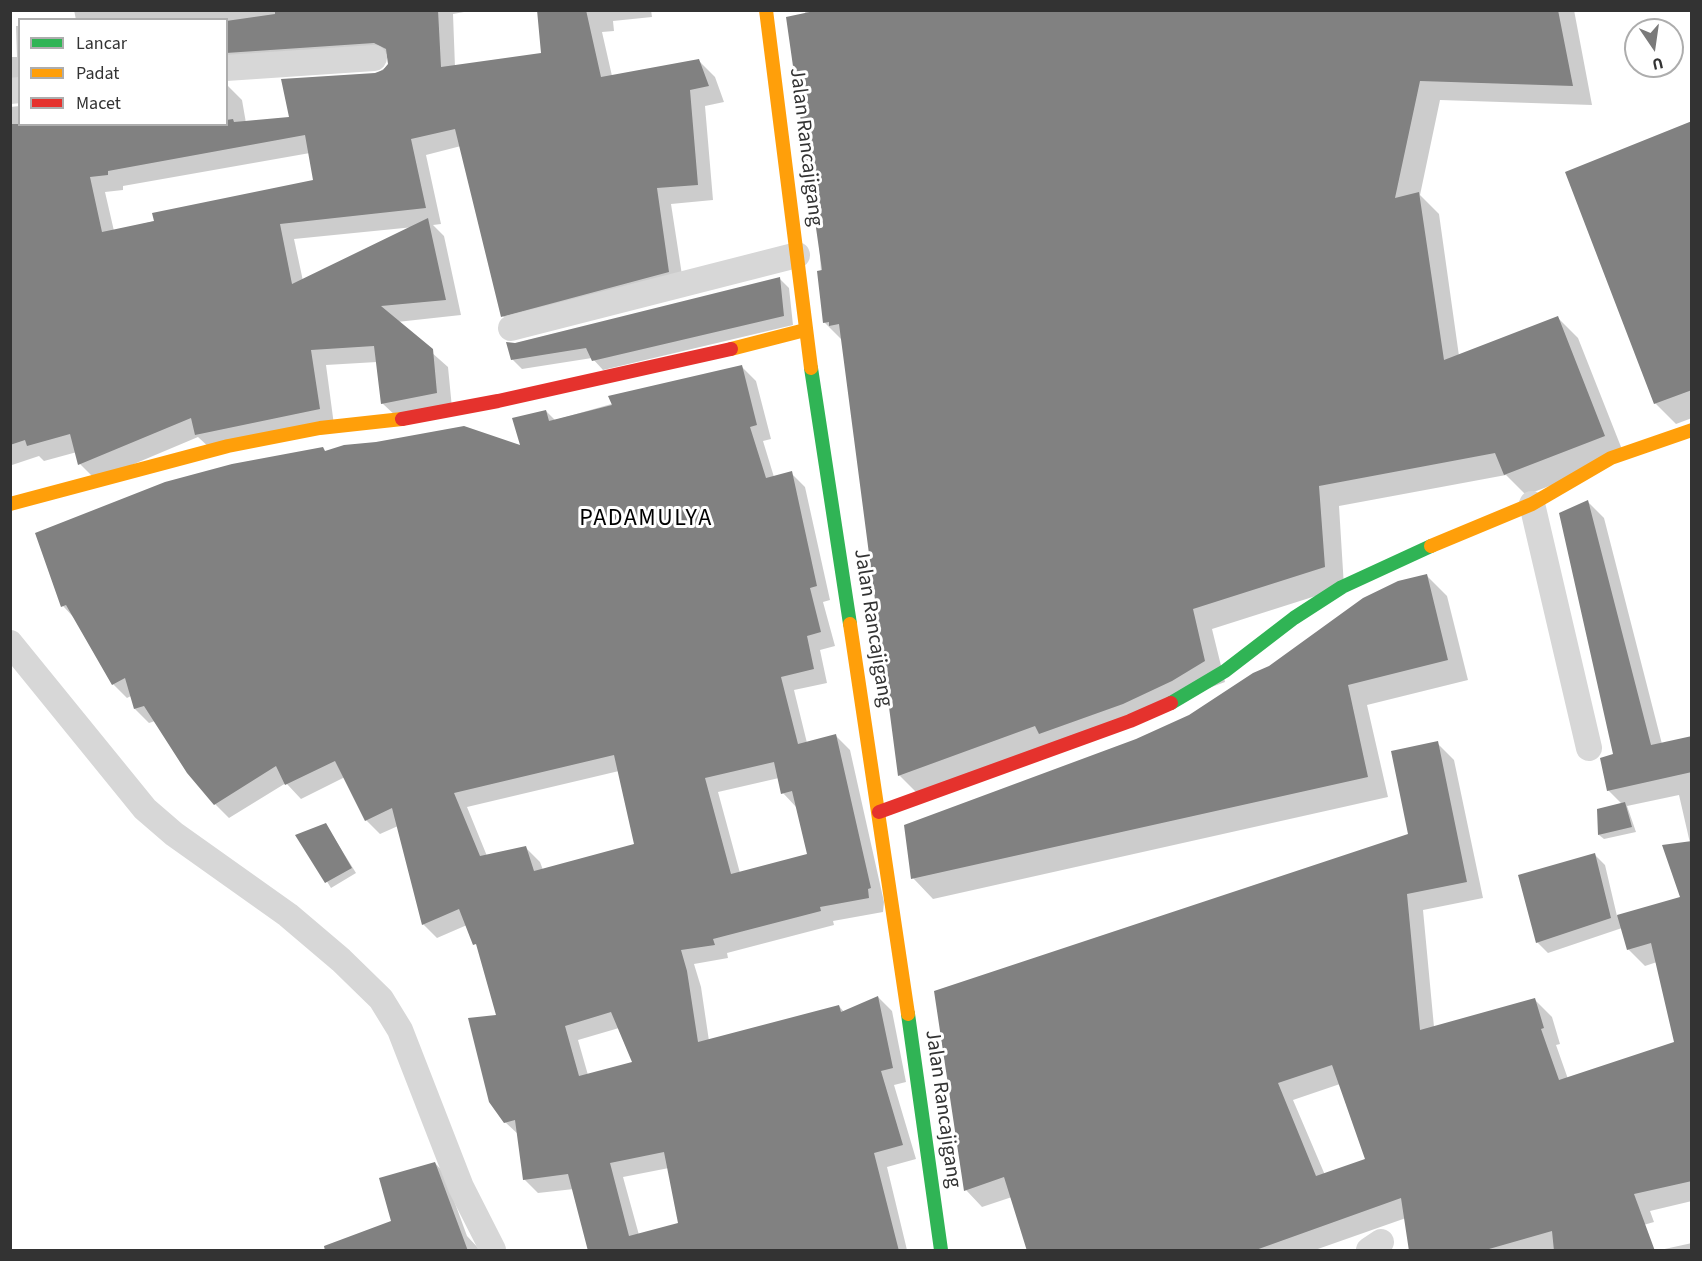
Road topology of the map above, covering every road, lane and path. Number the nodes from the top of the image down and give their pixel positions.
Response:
1 (766, 10) edge
2 (374, 57) dead end
3 (228, 69) edge
4 (797, 255) junction
5 (511, 328) dead end
6 (805, 330) junction
7 (1692, 430) edge
8 (14, 503) edge
9 (1532, 504) junction
10 (10, 643) edge
11 (1589, 748) dead end
12 (879, 812) junction
13 (493, 1251) edge
14 (941, 1251) edge

1 - 4 street, Jalan Rancajigang
2 - 3 street
4 - 5 street
4 - 6 street, Jalan Rancajigang
6 - 8 street
6 - 12 street, Jalan Rancajigang
7 - 9 street
9 - 11 street
9 - 12 street
10 - 13 street
12 - 14 street, Jalan Rancajigang

